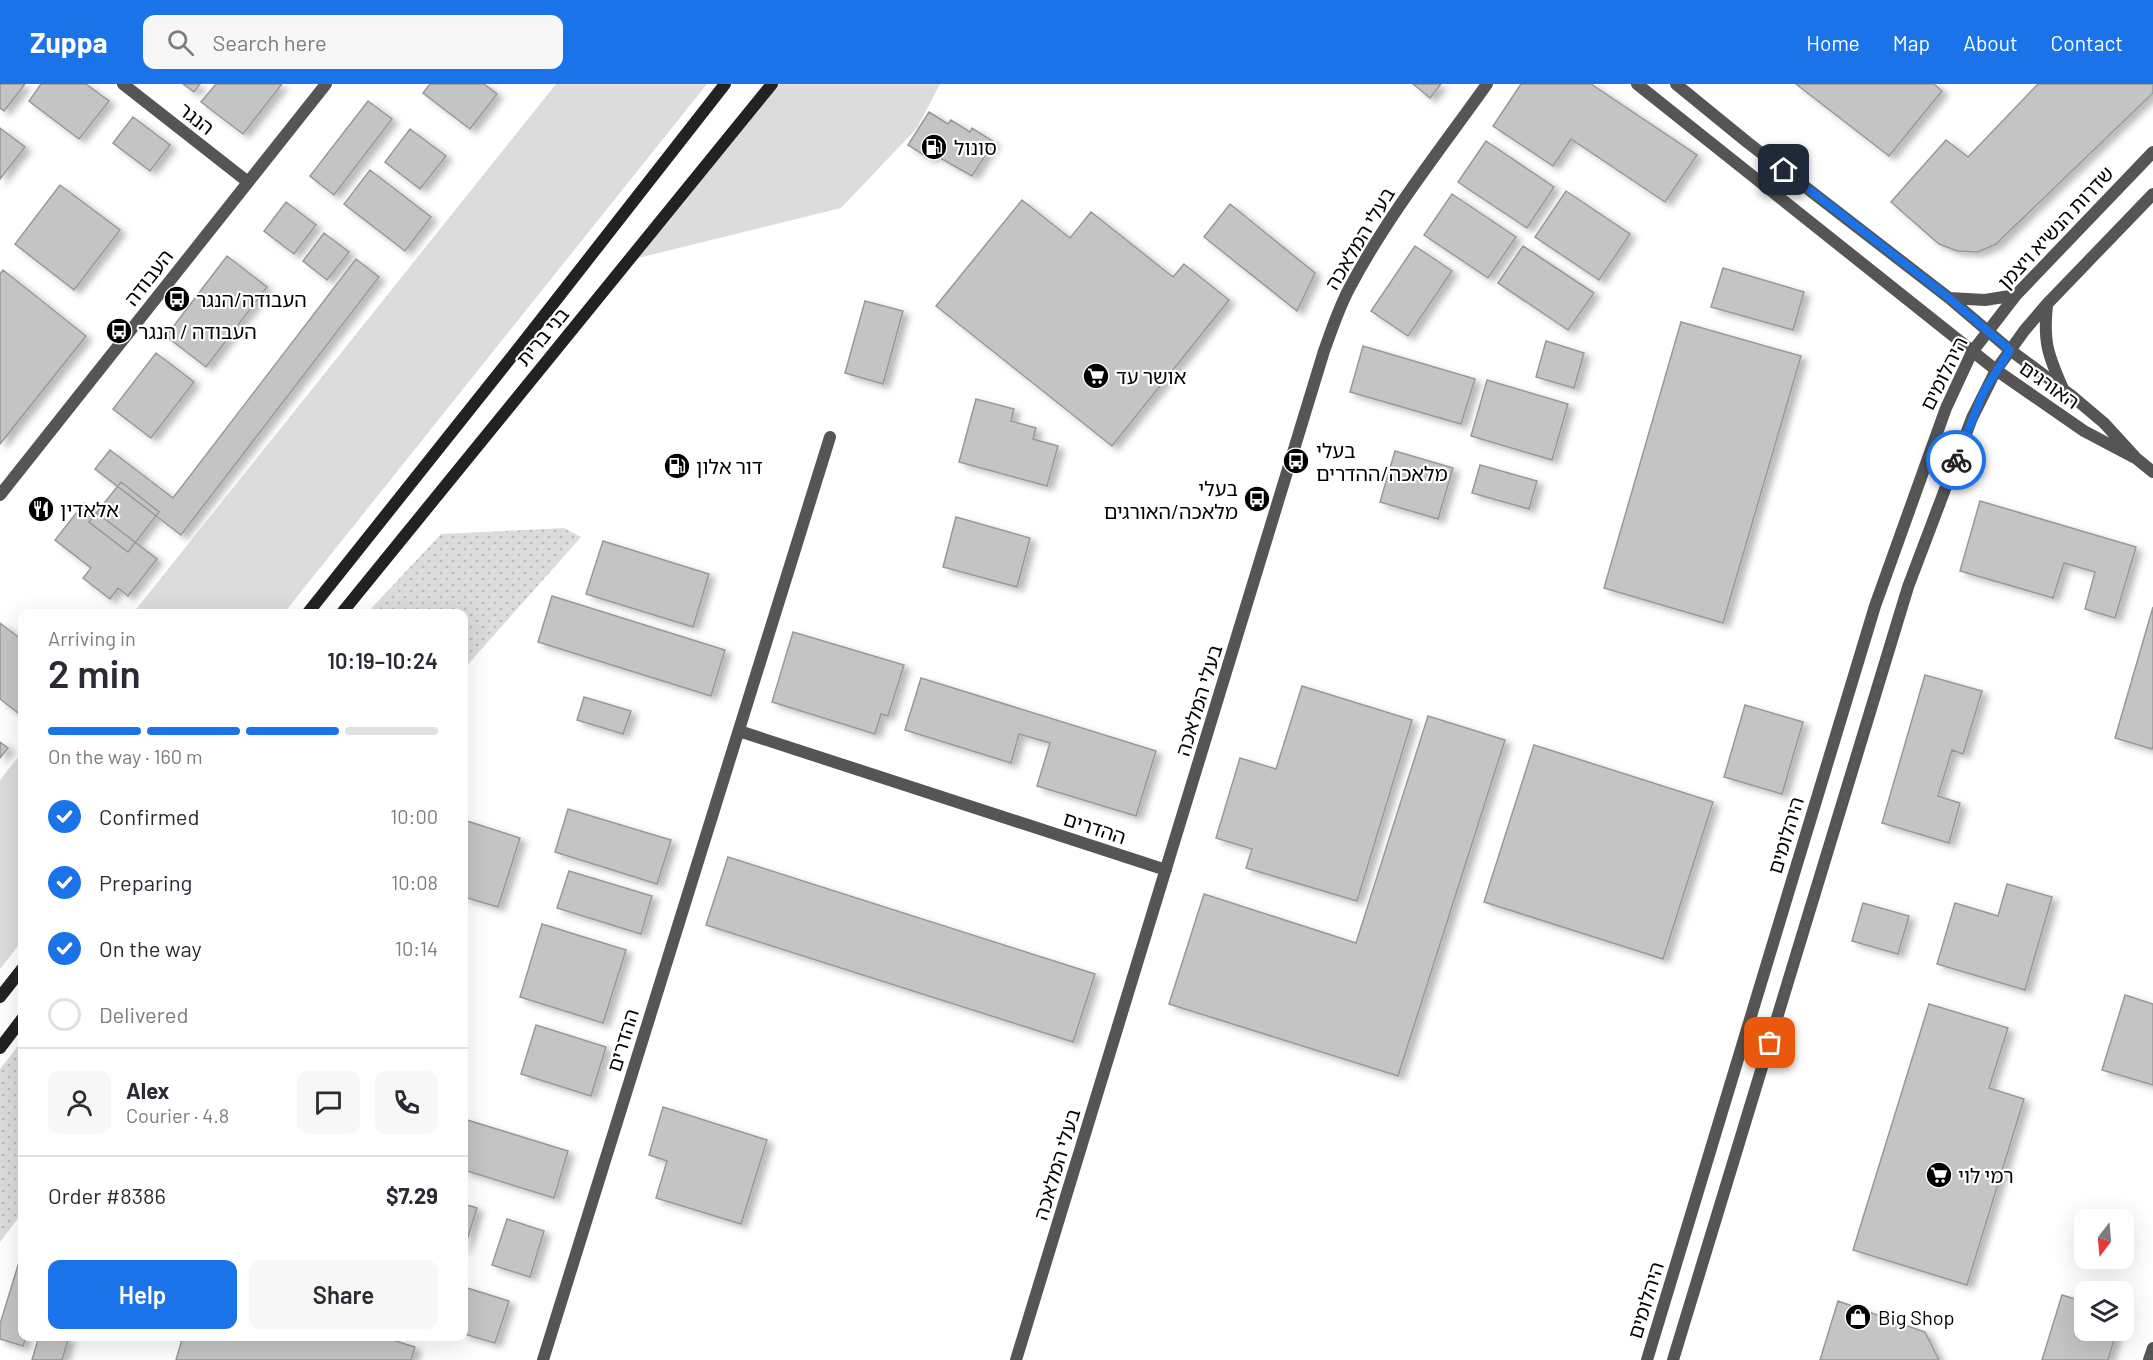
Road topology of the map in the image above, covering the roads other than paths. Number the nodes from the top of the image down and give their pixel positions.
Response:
1 (123, 84) edge
2 (326, 84) edge
3 (725, 84) edge
4 (772, 84) edge
5 (1487, 84) edge
6 (1637, 84) edge
7 (1676, 84) edge
8 (2153, 152) edge
9 (248, 182) junction
10 (2153, 194) edge
11 (2016, 295) junction
12 (1949, 298) junction
13 (2047, 304) junction
14 (1987, 331) junction
15 (2010, 350) junction
16 (1972, 352) junction
17 (1996, 370) junction
18 (2063, 390) junction
19 (830, 437) dead end
20 (2137, 459) junction
21 (2153, 472) edge
22 (0, 495) edge
23 (311, 609) edge
24 (345, 609) edge
25 (739, 731) junction
26 (1166, 870) junction
27 (18, 974) edge
28 (0, 997) edge
29 (18, 1024) edge
30 (0, 1047) edge
31 (2153, 1348) edge
32 (543, 1360) edge
33 (1016, 1360) edge
34 (1647, 1360) edge
35 (1673, 1360) edge
36 (2149, 1360) edge

1 - 9 street, הנגר
2 - 9 street, העבודה
3 - 23 main road, בני ברית
4 - 24 main road, בני ברית
5 - 26 street, בעלי המלאכה
6 - 16 street, האורגים
7 - 12 street, האורגים
8 - 11 street, שדרות הנשיא ויצמן
9 - 22 street, העבודה
10 - 13 street
11 - 12 street
11 - 14 street, שדרות הנשיא ויצמן
12 - 14 street, האורגים
13 - 15 street
13 - 18 street
14 - 15 street, האורגים
14 - 16 street, היהלומים
15 - 17 street
15 - 18 street, האורגים
16 - 17 street, האורגים
16 - 34 street, היהלומים
17 - 20 street, האורגים
17 - 35 street
18 - 20 street, האורגים
19 - 25 street, ההדרים
20 - 21 street, האורגים
25 - 26 street, ההדרים
25 - 32 street, ההדרים
26 - 33 street, בעלי המלאכה
27 - 28 main road
29 - 30 main road
31 - 36 street

